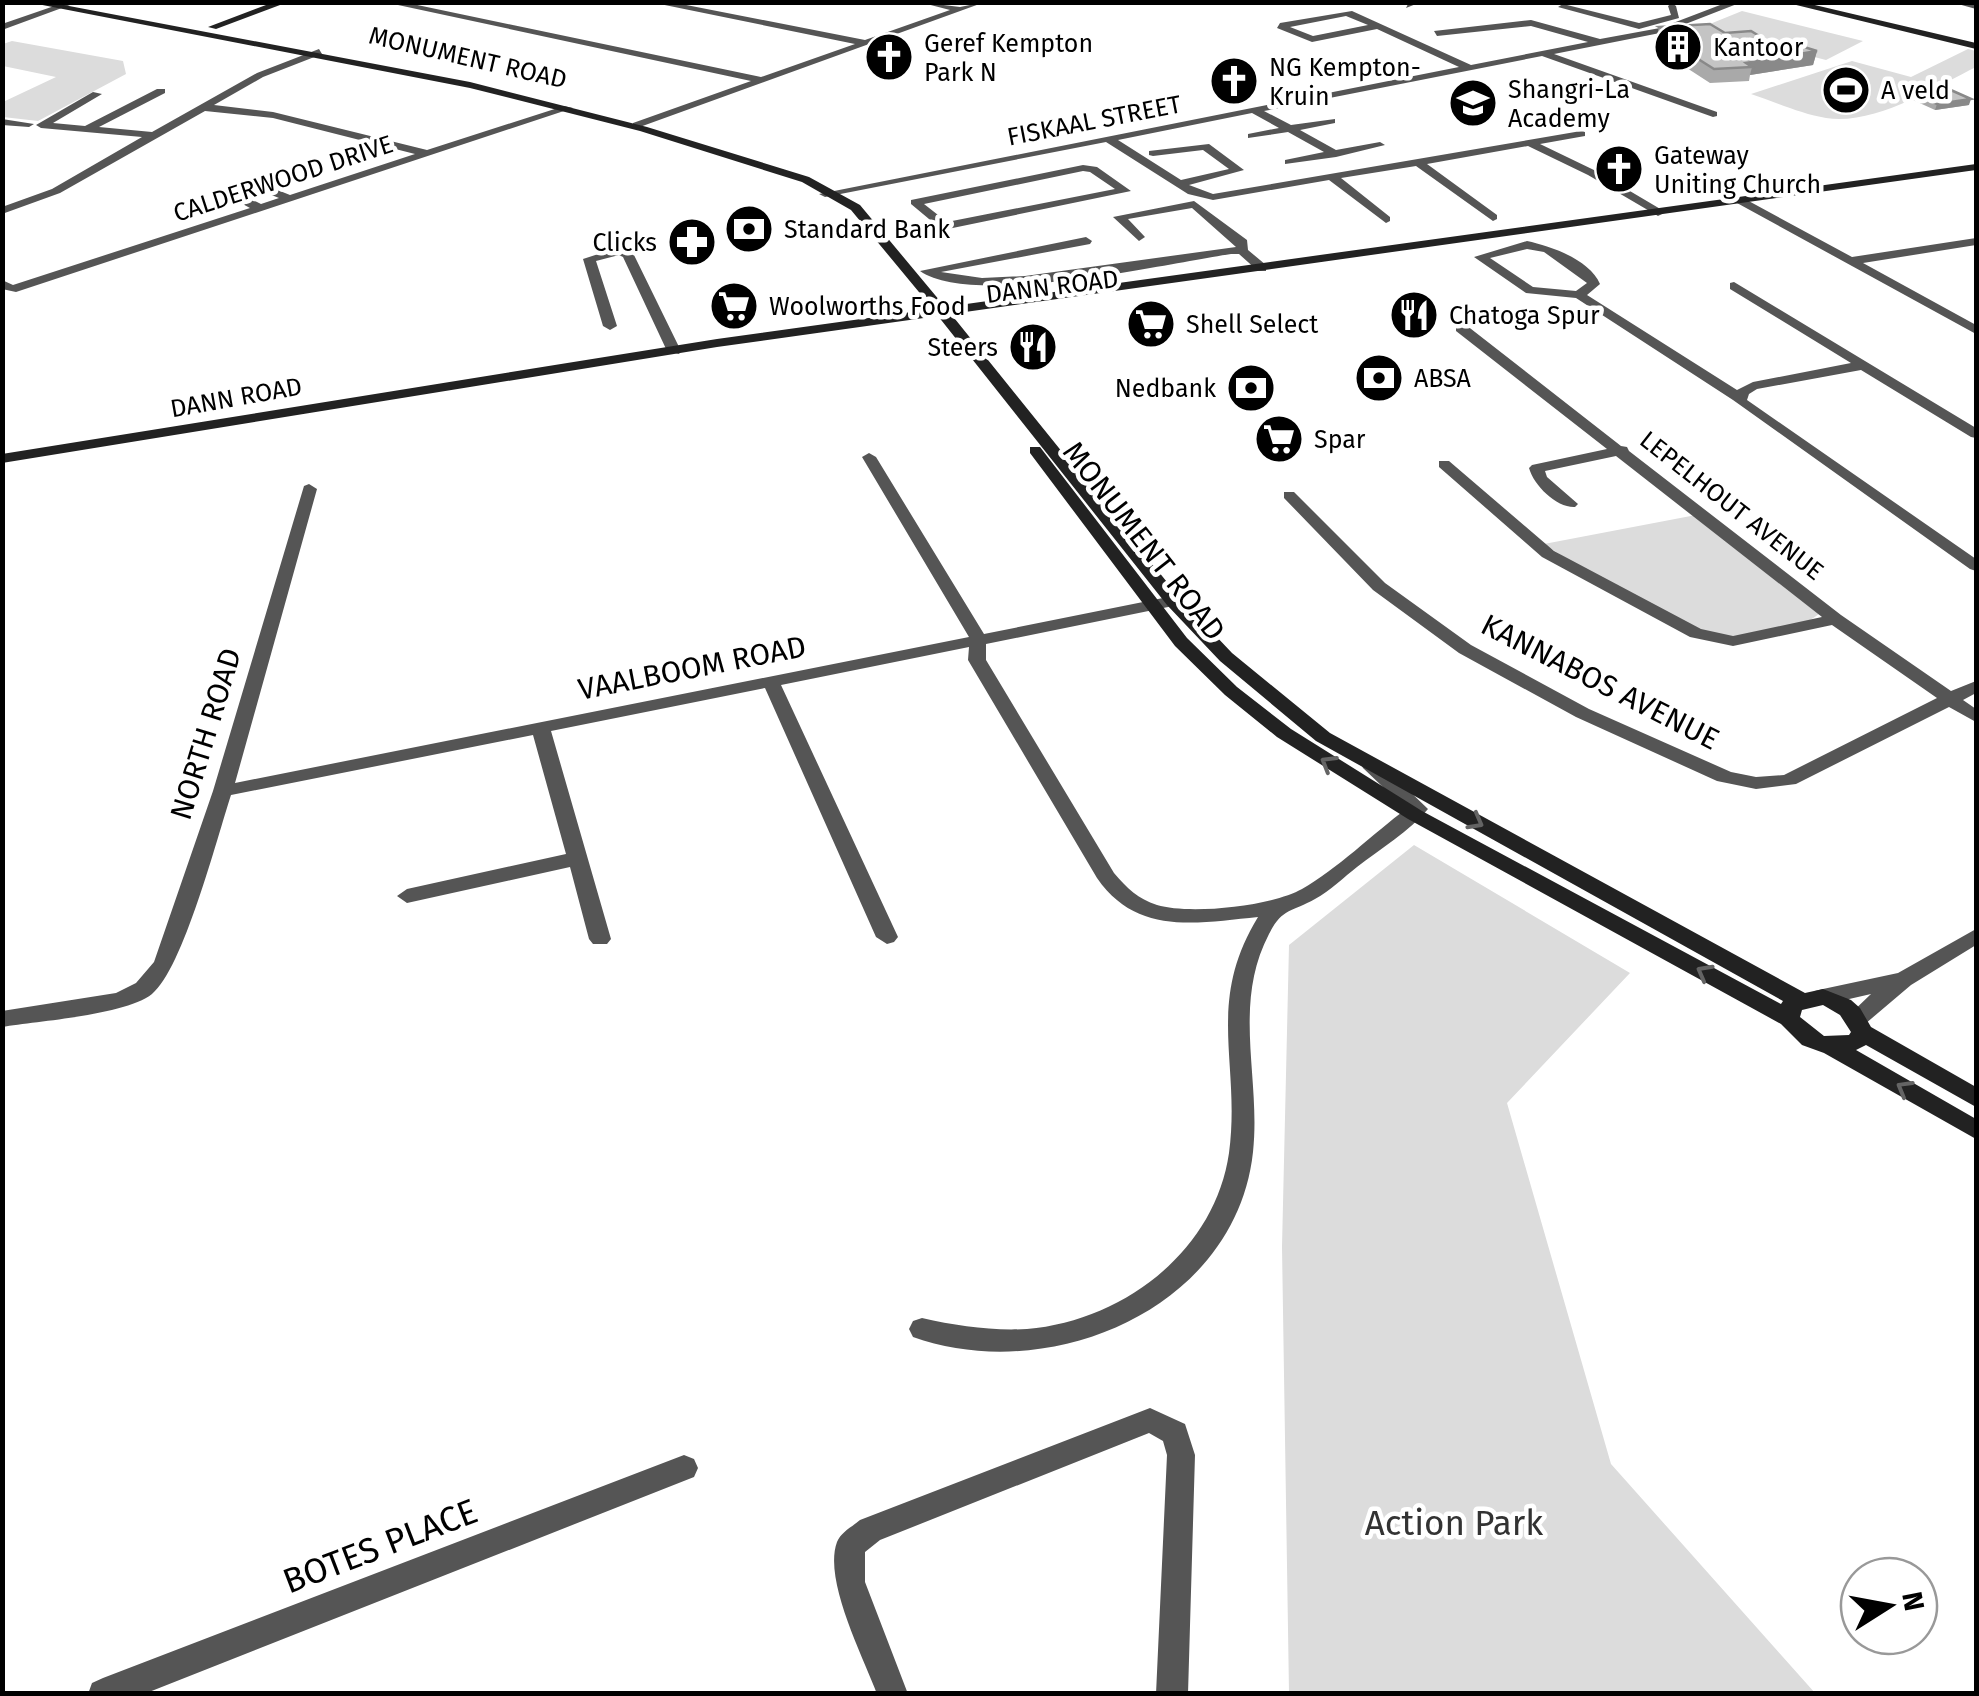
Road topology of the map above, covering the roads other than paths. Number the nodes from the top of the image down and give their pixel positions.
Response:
1 (31, 2) edge
2 (284, 2) edge
3 (388, 2) edge
4 (467, 2) edge
5 (654, 2) edge
6 (923, 2) edge
7 (981, 2) edge
8 (1657, 2) edge
9 (1788, 2) edge
10 (1961, 2) edge
11 (1734, 3) edge
12 (58, 5) edge
13 (1672, 6) junction
14 (1976, 6) edge
15 (1563, 8) dead end
16 (961, 10) junction
17 (433, 12) junction
18 (1707, 14) junction
19 (2, 26) edge
20 (1377, 26) junction
21 (202, 27) junction
22 (1437, 33) dead end
23 (863, 42) junction
24 (1600, 42) junction
25 (1975, 44) edge
26 (319, 52) junction
27 (1544, 53) junction
28 (1470, 68) junction
29 (760, 80) junction
30 (161, 92) dead end
31 (97, 94) dead end
32 (201, 106) junction
33 (568, 108) junction
34 (1254, 110) junction
35 (1713, 114) dead end
36 (1331, 121) dead end
37 (5, 123) edge
38 (29, 124) dead end
39 (637, 125) junction
40 (1290, 129) junction
41 (85, 130) junction
42 (1582, 134) dead end
43 (150, 136) junction
44 (1252, 136) dead end
45 (1109, 139) junction
46 (1529, 144) junction
47 (1380, 145) dead end
48 (1153, 153) dead end
49 (428, 154) junction
50 (1336, 154) junction
51 (1009, 160) junction
52 (1288, 162) dead end
53 (1418, 162) junction
54 (1976, 167) edge
55 (1036, 177) junction
56 (1332, 177) junction
57 (1180, 184) junction
58 (835, 195) junction
59 (291, 199) junction
60 (1741, 201) junction
61 (262, 209) junction
62 (2, 212) edge
63 (1658, 212) junction
64 (1493, 216) dead end
65 (1386, 219) dead end
66 (944, 226) junction
67 (909, 234) dead end
68 (1139, 237) dead end
69 (1086, 241) dead end
70 (1450, 241) junction
71 (1976, 242) edge
72 (1242, 252) junction
73 (1851, 260) junction
74 (1262, 268) junction
75 (1734, 286) dead end
76 (7, 287) edge
77 (1579, 295) junction
78 (940, 318) junction
79 (610, 326) dead end
80 (1460, 328) dead end
81 (1976, 330) edge
82 (674, 350) junction
83 (656, 354) junction
84 (1864, 366) junction
85 (1740, 398) junction
86 (1976, 434) edge
87 (1622, 450) junction
88 (869, 457) dead end
89 (2, 458) edge
90 (1444, 464) dead end
91 (309, 488) dead end
92 (1290, 495) dead end
93 (1570, 504) dead end
94 (1976, 566) edge
95 (1174, 602) junction
96 (1151, 606) junction
97 (1836, 618) junction
98 (978, 638) junction
99 (1217, 649) junction
100 (770, 680) junction
101 (1976, 686) edge
102 (1231, 691) junction
103 (1948, 700) junction
104 (1976, 717) edge
105 (540, 726) junction
106 (1370, 764) junction
107 (223, 792) junction
108 (1415, 815) junction
109 (575, 860) junction
110 (407, 896) dead end
111 (1274, 908) junction
112 (1976, 936) edge
113 (887, 937) dead end
114 (600, 939) dead end
115 (1902, 980) junction
116 (1823, 997) junction
117 (1794, 1009) junction
118 (2, 1019) edge
119 (1860, 1025) junction
120 (1832, 1047) junction
121 (1976, 1098) edge
122 (1976, 1130) edge
123 (922, 1329) dead end
124 (684, 1468) dead end
125 (103, 1694) edge
126 (893, 1694) edge
127 (1172, 1694) edge

1 - 12 main road, MONUMENT ROAD
2 - 21 main road
3 - 17 street
4 - 17 street
5 - 23 street
6 - 16 street
7 - 16 street
8 - 13 street
9 - 25 main road
10 - 14 street
11 - 18 street, FISKAAL STREET
12 - 19 street
12 - 21 main road, MONUMENT ROAD
13 - 15 street
13 - 18 street
16 - 23 street
17 - 29 street
18 - 24 street, FISKAAL STREET
20 - 20 street
20 - 28 street
21 - 26 main road, MONUMENT ROAD
22 - 24 street
23 - 29 street
24 - 27 street, FISKAAL STREET
26 - 32 street
26 - 33 main road, MONUMENT ROAD
27 - 28 street, FISKAAL STREET
27 - 35 street
28 - 34 street, FISKAAL STREET
29 - 39 street
30 - 41 street
31 - 41 street
32 - 43 street
32 - 49 street
33 - 39 main road, MONUMENT ROAD
33 - 49 street, CALDERWOOD DRIVE
34 - 40 street
34 - 45 street, FISKAAL STREET
36 - 40 street
37 - 38 street
39 - 58 main road, MONUMENT ROAD
40 - 44 street
40 - 50 street
41 - 43 street
42 - 46 street
43 - 62 street
45 - 51 street, FISKAAL STREET
45 - 57 street
46 - 53 street
46 - 63 street
47 - 50 street
48 - 57 street
49 - 59 street, CALDERWOOD DRIVE
50 - 52 street
51 - 55 street
51 - 58 street, FISKAAL STREET
53 - 56 street
53 - 64 street
54 - 60 main road, DANN ROAD
55 - 66 street
55 - 66 street
56 - 57 street
56 - 65 street
58 - 78 main road, MONUMENT ROAD
59 - 61 street, CALDERWOOD DRIVE
59 - 61 street
60 - 63 main road, DANN ROAD
60 - 73 street
61 - 76 street, CALDERWOOD DRIVE
63 - 70 main road, DANN ROAD
66 - 67 street
68 - 72 street
69 - 72 street
70 - 74 main road, DANN ROAD
70 - 78 main road, DANN ROAD
71 - 73 street
72 - 74 street
73 - 81 street
74 - 78 main road, DANN ROAD
75 - 84 street
77 - 77 street
77 - 85 street
78 - 82 main road, DANN ROAD
78 - 83 main road, DANN ROAD
78 - 95 main road, MONUMENT ROAD
78 - 96 main road, MONUMENT ROAD
79 - 82 street
80 - 87 street, LEPELHOUT AVENUE
82 - 83 main road, DANN ROAD
83 - 89 main road, DANN ROAD
84 - 85 street
84 - 86 street
85 - 94 street
87 - 93 street
87 - 97 street, LEPELHOUT AVENUE
88 - 98 street
90 - 97 street
91 - 107 street, NORTH ROAD
92 - 103 street, KANNABOS AVENUE
95 - 96 street, VAALBOOM ROAD
95 - 99 main road, MONUMENT ROAD
96 - 98 street, VAALBOOM ROAD
96 - 102 main road, MONUMENT ROAD
97 - 103 street, LEPELHOUT AVENUE
98 - 100 street, VAALBOOM ROAD
98 - 111 street
99 - 102 main road
99 - 106 main road, MONUMENT ROAD
100 - 105 street, VAALBOOM ROAD
100 - 113 street
101 - 103 street, KANNABOS AVENUE
108 -> 102 main road, MONUMENT ROAD
103 - 104 street, LEPELHOUT AVENUE
105 - 107 street, VAALBOOM ROAD
105 - 109 street
106 - 108 street
106 -> 117 main road, MONUMENT ROAD
107 - 118 street, NORTH ROAD
108 - 111 street
117 -> 108 main road, MONUMENT ROAD
109 - 110 street
109 - 114 street
111 - 123 street
112 - 115 street
115 - 116 street
115 - 119 street
116 - 117 main road
116 - 119 main road
117 - 120 main road
119 - 120 main road
119 - 121 main road
122 -> 120 main road
124 - 125 street, BOTES PLACE
126 - 127 street

